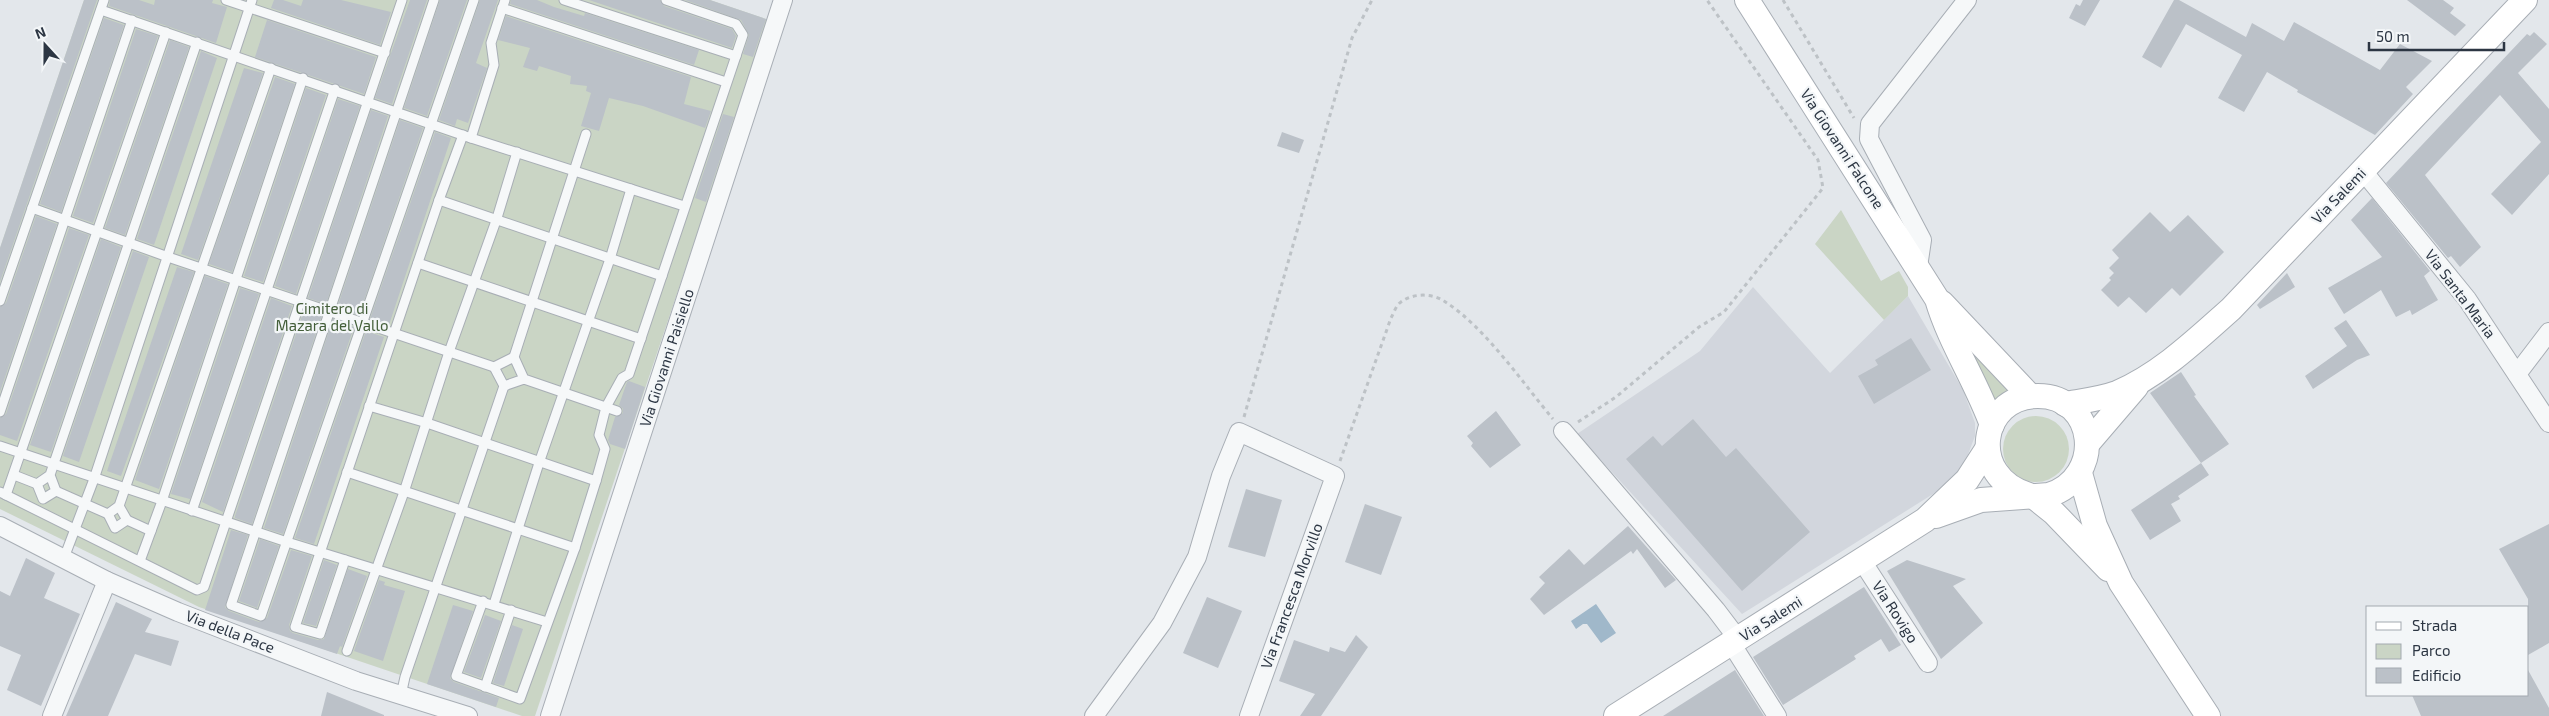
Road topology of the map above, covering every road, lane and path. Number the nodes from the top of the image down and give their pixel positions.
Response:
1 (104, 0) edge
2 (226, 0) edge
3 (434, 0) edge
4 (474, 0) edge
5 (564, 0) edge
6 (666, 0) edge
7 (783, 0) edge
8 (1372, 0) edge
9 (1707, 0) edge
10 (1747, 0) edge
11 (1784, 0) edge
12 (1966, 0) edge
13 (2526, 0) edge
14 (399, 1) edge
15 (251, 4) edge
16 (503, 4) edge
17 (101, 10) junction
18 (132, 20) junction
19 (166, 32) junction
20 (197, 42) junction
21 (385, 53) junction
22 (236, 55) junction
23 (736, 56) junction
24 (271, 68) junction
25 (303, 78) junction
26 (726, 82) junction
27 (335, 90) junction
28 (368, 101) junction
29 (397, 112) junction
30 (430, 124) junction
31 (586, 134) dead end
32 (467, 136) junction
33 (1869, 139) junction
34 (517, 152) junction
35 (574, 170) junction
36 (2363, 171) junction
37 (631, 189) junction
38 (439, 200) junction
39 (684, 206) junction
40 (32, 208) junction
41 (497, 218) junction
42 (65, 219) junction
43 (98, 232) junction
44 (553, 239) junction
45 (129, 243) junction
46 (168, 257) junction
47 (610, 258) junction
48 (418, 264) junction
49 (1918, 267) junction
50 (202, 268) junction
51 (662, 276) junction
52 (236, 280) junction
53 (474, 283) junction
54 (267, 291) junction
55 (1937, 299) junction
56 (0, 301) edge
57 (300, 302) junction
58 (533, 303) junction
59 (330, 312) junction
60 (587, 322) junction
61 (364, 324) junction
62 (2549, 332) edge
63 (394, 335) junction
64 (641, 339) junction
65 (449, 352) junction
66 (514, 357) junction
67 (494, 367) junction
68 (2517, 374) junction
69 (524, 379) junction
70 (2142, 380) junction
71 (504, 386) junction
72 (562, 392) junction
73 (2030, 396) junction
74 (2065, 404) junction
75 (369, 406) junction
76 (606, 407) junction
77 (617, 411) dead end
78 (0, 412) edge
79 (427, 423) junction
80 (2549, 423) edge
81 (1992, 424) junction
82 (1239, 432) junction
83 (1563, 432) junction
84 (486, 443) junction
85 (2088, 443) junction
86 (0, 446) edge
87 (1987, 449) junction
88 (22, 454) junction
89 (539, 463) junction
90 (53, 465) junction
91 (347, 472) junction
92 (2080, 473) junction
93 (14, 475) junction
94 (50, 475) junction
95 (1335, 476) junction
96 (94, 479) junction
97 (596, 480) junction
98 (37, 484) junction
99 (125, 489) junction
100 (56, 491) junction
101 (404, 492) junction
102 (3, 493) edge
103 (2031, 496) junction
104 (43, 499) junction
105 (162, 501) junction
106 (84, 504) junction
107 (118, 506) junction
108 (38, 510) junction
109 (192, 511) junction
110 (462, 511) junction
111 (108, 514) junction
112 (127, 520) junction
113 (1925, 520) junction
114 (226, 522) junction
115 (0, 526) edge
116 (75, 528) junction
117 (115, 528) junction
118 (518, 528) junction
119 (151, 531) junction
120 (256, 532) junction
121 (287, 542) junction
122 (108, 545) junction
123 (575, 548) junction
124 (320, 553) junction
125 (64, 558) junction
126 (345, 560) junction
127 (140, 561) junction
128 (1862, 562) junction
129 (374, 569) junction
130 (107, 581) junction
131 (2121, 583) junction
132 (436, 586) junction
133 (483, 601) junction
134 (494, 604) junction
135 (511, 610) junction
136 (547, 622) junction
137 (1734, 641) junction
138 (347, 651) dead end
139 (1928, 663) dead end
140 (485, 687) junction
141 (401, 694) junction
142 (52, 716) edge
143 (468, 716) edge
144 (550, 716) edge
145 (1094, 716) edge
146 (1249, 716) edge
147 (1616, 716) edge
148 (1777, 716) edge
149 (2208, 716) edge

1 - 17 lane
2 - 15 lane
3 - 29 lane
4 - 30 lane
5 - 23 lane
6 - 23 lane
7 - 144 street, Via Giovanni Paisiello
8 - 82 path
9 - 83 path
10 - 49 main road, Via Giovanni Falcone
11 - 33 path
12 - 33 street
13 - 36 main road, Via Salemi
14 - 21 lane
15 - 21 lane
15 - 22 lane
16 - 26 lane
16 - 32 lane
17 - 18 lane
17 - 40 lane
18 - 19 lane
18 - 42 lane
19 - 20 lane
19 - 43 lane
20 - 22 lane
20 - 45 lane
21 - 28 lane
22 - 24 lane
22 - 46 lane
23 - 26 lane
24 - 25 lane
24 - 50 lane
25 - 27 lane
25 - 52 lane
26 - 39 lane
27 - 28 lane
27 - 54 lane
28 - 29 lane
28 - 57 lane
29 - 30 lane
29 - 59 lane
30 - 32 lane
30 - 61 lane
31 - 35 lane
32 - 34 lane
32 - 38 lane
33 - 49 street
34 - 35 lane
34 - 41 lane
35 - 37 lane
35 - 44 lane
36 - 68 street, Via Santa Maria
36 - 70 main road, Via Salemi
37 - 39 lane
37 - 47 lane
38 - 41 lane
38 - 48 lane
39 - 51 lane
40 - 42 lane
40 - 56 lane
41 - 44 lane
41 - 53 lane
42 - 43 lane
42 - 78 lane
43 - 45 lane
43 - 88 lane
44 - 47 lane
44 - 58 lane
45 - 46 lane
45 - 90 lane
46 - 50 lane
46 - 96 lane
47 - 51 lane
47 - 60 lane
48 - 53 lane
48 - 63 lane
49 - 55 main road, Via Giovanni Falcone
50 - 52 lane
50 - 99 lane
51 - 64 lane
52 - 54 lane
52 - 105 lane
53 - 58 lane
53 - 65 lane
54 - 57 lane
54 - 109 lane
55 - 73 main road
55 - 81 main road
57 - 59 lane
57 - 114 lane
58 - 60 lane
58 - 66 lane
59 - 61 lane
59 - 120 lane
60 - 64 lane
60 - 72 lane
61 - 63 lane
61 - 121 lane
62 - 68 street
63 - 65 lane
63 - 75 lane
64 - 76 lane
65 - 67 lane
65 - 79 lane
66 - 67 lane
66 - 69 lane
67 - 71 lane
68 - 80 street, Via Santa Maria
69 - 71 lane
69 - 72 lane
70 - 74 main road
70 - 85 main road
71 - 84 lane
72 - 76 lane
72 - 89 lane
73 - 74 main road
73 - 81 main road
74 - 85 main road
75 - 79 lane
75 - 91 lane
76 - 77 lane
76 - 97 lane
79 - 84 lane
79 - 101 lane
81 - 87 main road
82 - 95 street
82 - 145 street
83 - 95 path
83 - 137 street
84 - 89 lane
84 - 110 lane
85 - 92 main road
86 - 88 lane
87 - 103 main road
87 - 113 main road
88 - 90 lane
88 - 93 lane
89 - 97 lane
89 - 118 lane
90 - 94 lane
90 - 96 lane
91 - 101 lane
91 - 124 lane
92 - 103 main road
92 - 131 main road
93 - 98 lane
93 - 102 lane
94 - 98 lane
94 - 100 lane
95 - 146 street, Via Francesca Morvillo
96 - 99 lane
96 - 106 lane
97 - 123 lane
98 - 104 lane
99 - 105 lane
99 - 107 lane
100 - 104 lane
100 - 106 lane
101 - 110 lane
101 - 129 lane
102 - 108 lane
103 - 113 main road
103 - 131 main road
104 - 108 lane
105 - 109 lane
105 - 119 lane
106 - 111 lane
106 - 116 lane
107 - 111 lane
107 - 112 lane
108 - 116 lane
109 - 114 lane
110 - 118 lane
110 - 132 lane
111 - 117 lane
112 - 117 lane
112 - 119 lane
113 - 128 main road, Via Salemi
114 - 120 lane
114 - 127 lane
115 - 125 street, Via della Pace
116 - 122 lane
116 - 125 lane
117 - 122 lane
118 - 123 lane
118 - 134 lane
119 - 127 lane
120 - 121 lane
120 - 121 lane
121 - 124 lane
122 - 127 lane
123 - 136 lane
124 - 126 lane
124 - 126 lane
125 - 130 street, Via della Pace
126 - 129 lane
128 - 137 main road, Via Salemi
128 - 139 street, Via Rovigo
129 - 132 lane
129 - 138 lane
130 - 141 street, Via della Pace
130 - 142 street
131 - 149 main road
132 - 133 lane
132 - 141 lane
133 - 134 lane
133 - 140 lane
134 - 135 lane
135 - 136 lane
135 - 140 lane
136 - 140 lane
137 - 147 main road, Via Salemi
137 - 148 street
141 - 143 street, Via della Pace

